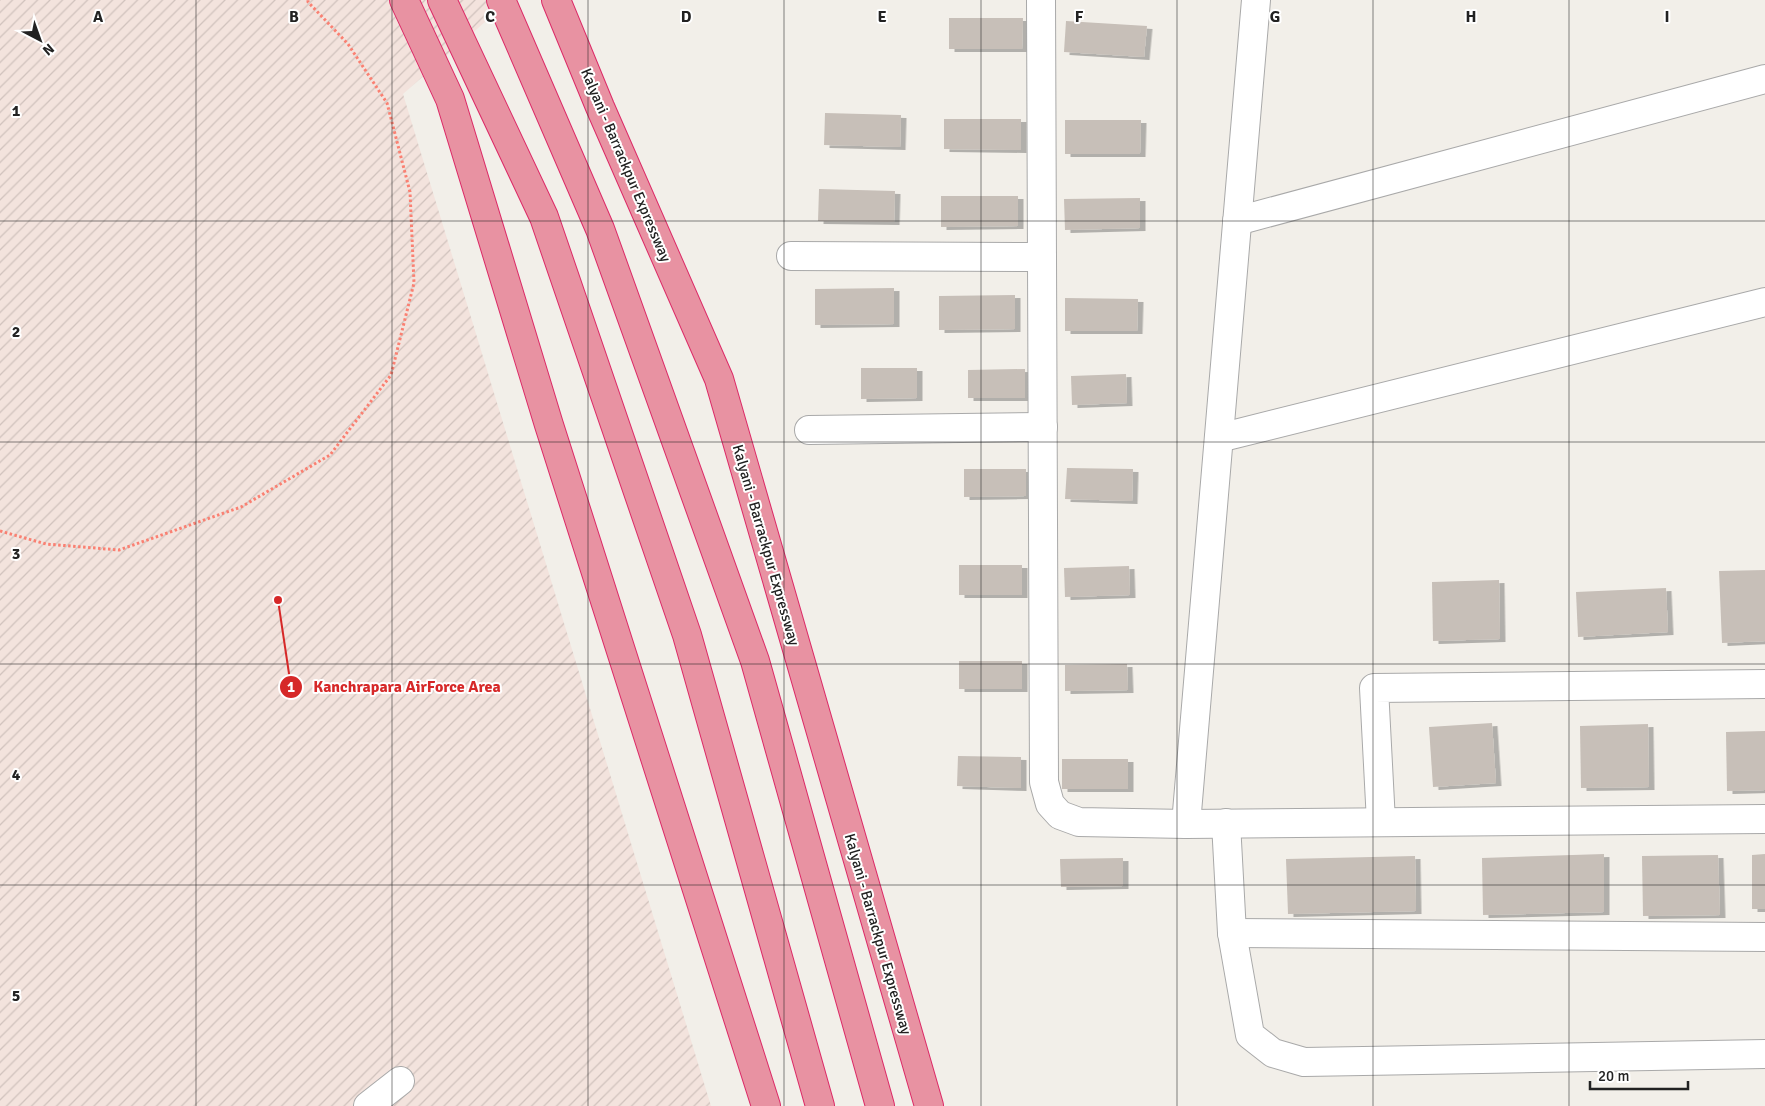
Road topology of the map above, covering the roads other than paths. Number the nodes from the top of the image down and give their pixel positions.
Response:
1 (404, 0) edge
2 (442, 0) edge
3 (501, 0) edge
4 (556, 0) edge
5 (1041, 0) edge
6 (1256, 0) edge
7 (1765, 78) edge
8 (1238, 221) junction
9 (791, 256) dead end
10 (1042, 257) junction
11 (1765, 302) edge
12 (1043, 427) junction
13 (809, 430) dead end
14 (1219, 438) junction
15 (1765, 684) edge
16 (1765, 819) edge
17 (1381, 822) junction
18 (1226, 823) junction
19 (1186, 824) junction
20 (1232, 933) junction
21 (1765, 938) edge
22 (1765, 1054) edge
23 (400, 1081) dead end
24 (368, 1106) edge
25 (766, 1106) edge
26 (820, 1106) edge
27 (880, 1106) edge
28 (928, 1106) edge

1 - 25 highway
2 - 26 highway
3 - 27 highway
4 - 28 highway, Kalyani - Barrackpur Expressway
5 - 10 street
6 - 8 street
7 - 8 street
8 - 14 street
9 - 10 street
10 - 12 street
11 - 14 street
12 - 13 street
12 - 19 street
14 - 19 street
15 - 17 street
16 - 17 street
17 - 18 street
18 - 19 street
18 - 20 street
20 - 21 street
20 - 22 street
23 - 24 street

